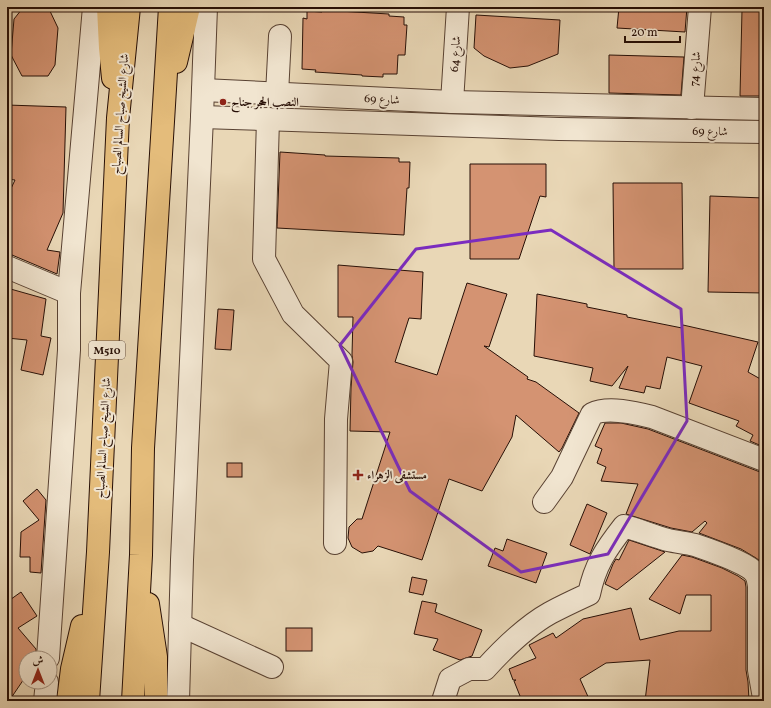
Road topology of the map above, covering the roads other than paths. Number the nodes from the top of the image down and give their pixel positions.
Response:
1 (94, 7) edge
2 (108, 7) edge
3 (129, 7) edge
4 (170, 7) edge
5 (189, 7) edge
6 (206, 7) edge
7 (458, 7) edge
8 (700, 7) edge
9 (280, 36) dead end
10 (203, 90) junction
11 (277, 94) junction
12 (164, 97) junction
13 (452, 102) junction
14 (561, 106) junction
15 (692, 108) junction
16 (764, 110) edge
17 (202, 117) junction
18 (118, 118) junction
19 (268, 119) junction
20 (559, 129) junction
21 (764, 132) edge
22 (7, 267) edge
23 (69, 293) junction
24 (764, 460) edge
25 (544, 502) dead end
26 (335, 543) dead end
27 (98, 552) junction
28 (141, 555) junction
29 (761, 584) edge
30 (180, 625) junction
31 (49, 650) edge
32 (272, 667) dead end
33 (46, 690) edge
34 (134, 695) edge
35 (88, 697) edge
36 (764, 698) edge
37 (45, 701) edge
38 (68, 701) edge
39 (156, 701) edge
40 (178, 701) edge
41 (443, 701) edge

1 - 23 street
2 - 18 highway
3 - 18 highway, شارع الشيخ صباح السالم الصباح / M510
4 - 12 highway
5 - 12 highway
6 - 10 street
7 - 13 street, شارع 64
8 - 15 street, شارع 74
9 - 11 street
10 - 11 street, شارع 69
10 - 17 street
11 - 13 street, شارع 69
12 - 28 highway
13 - 14 street, شارع 69
14 - 15 street, شارع 69
14 - 20 street
15 - 16 street, شارع 69
17 - 19 street, شارع 69
17 - 30 street
18 - 27 highway, شارع الشيخ صباح السالم الصباح / M510
19 - 20 street, شارع 69
19 - 26 street
20 - 21 street, شارع 69
22 - 23 street
23 - 31 street
24 - 25 street
27 - 35 highway, شارع الشيخ صباح السالم الصباح / M510
27 - 38 highway
28 - 34 highway
28 - 39 highway
29 - 36 street
29 - 41 street
30 - 32 street
30 - 40 street
33 - 37 street

